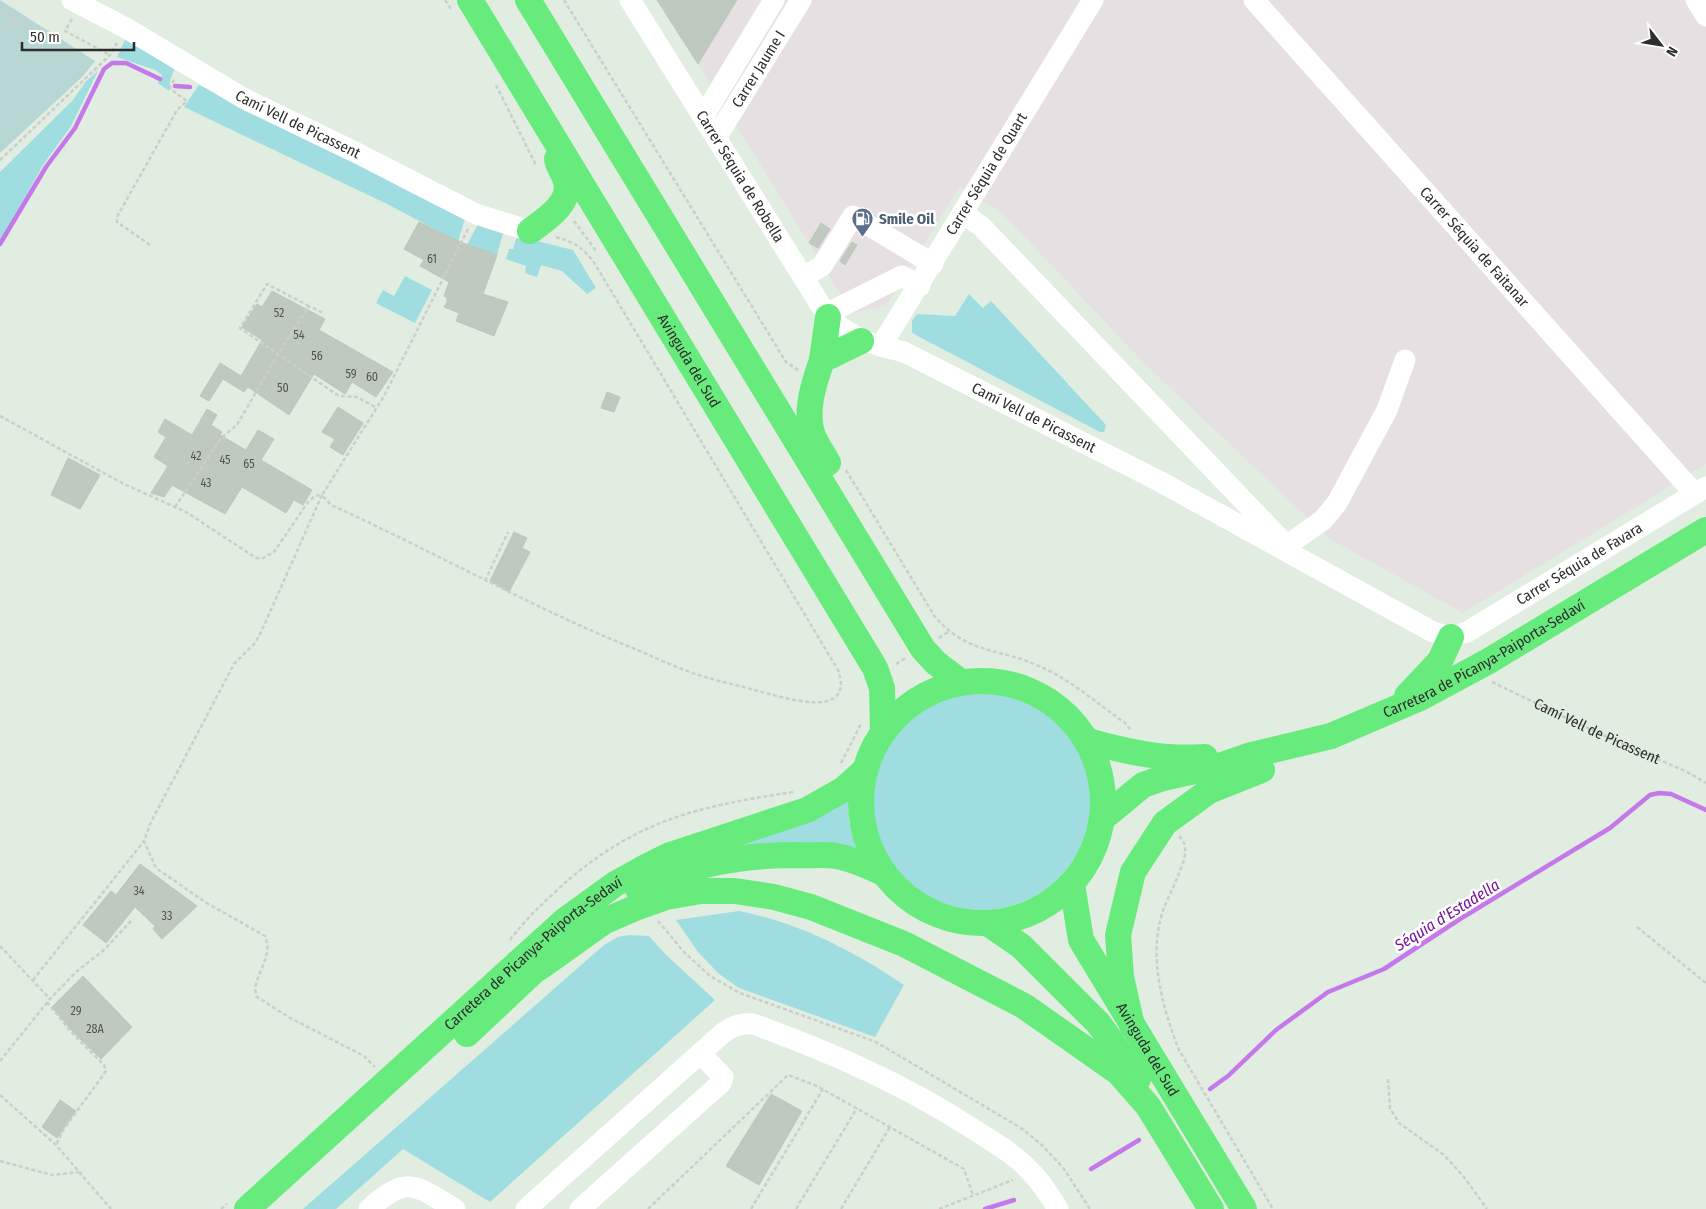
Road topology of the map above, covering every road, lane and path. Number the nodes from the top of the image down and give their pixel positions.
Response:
1 (470, 0) edge
2 (528, 0) edge
3 (564, 0) edge
4 (630, 0) edge
5 (774, 0) edge
6 (801, 0) edge
7 (1093, 0) edge
8 (1254, 0) edge
9 (1696, 0) edge
10 (76, 2) edge
11 (0, 11) edge
12 (1706, 16) edge
13 (14, 20) junction
14 (126, 28) junction
15 (32, 32) dead end
16 (0, 34) edge
17 (110, 55) junction
18 (184, 63) junction
19 (703, 117) junction
20 (553, 136) junction
21 (716, 138) junction
22 (0, 160) edge
23 (476, 214) junction
24 (964, 214) junction
25 (530, 231) junction
26 (150, 245) dead end
27 (933, 264) junction
28 (803, 277) junction
29 (920, 286) junction
30 (309, 306) junction
31 (324, 314) dead end
32 (827, 316) junction
33 (871, 344) junction
34 (278, 354) junction
35 (1405, 360) dead end
36 (812, 366) junction
37 (377, 408) junction
38 (0, 416) edge
39 (844, 465) dead end
40 (1224, 480) junction
41 (1700, 491) edge
42 (322, 495) junction
43 (1203, 505) junction
44 (175, 507) junction
45 (1706, 530) edge
46 (508, 532) dead end
47 (1291, 551) junction
48 (485, 581) junction
49 (892, 599) junction
50 (1451, 637) junction
51 (907, 658) dead end
52 (891, 667) dead end
53 (1488, 680) dead end
54 (961, 682) junction
55 (1388, 713) junction
56 (874, 724) junction
57 (1135, 734) dead end
58 (1331, 736) junction
59 (1088, 742) junction
60 (1248, 756) junction
61 (836, 769) dead end
62 (865, 770) junction
63 (1706, 783) edge
64 (798, 791) dead end
65 (1103, 818) junction
66 (1173, 830) dead end
67 (144, 841) junction
68 (606, 849) dead end
69 (883, 873) junction
70 (1072, 884) junction
71 (134, 919) dead end
72 (988, 924) junction
73 (1638, 927) dead end
74 (0, 946) edge
75 (540, 968) junction
76 (33, 980) junction
77 (1706, 983) edge
78 (50, 999) junction
79 (48, 1002) junction
80 (1132, 1026) junction
81 (700, 1053) junction
82 (0, 1062) edge
83 (1388, 1079) dead end
84 (389, 1080) junction
85 (823, 1089) junction
86 (0, 1095) edge
87 (857, 1108) junction
88 (890, 1127) junction
89 (56, 1145) junction
90 (0, 1161) edge
91 (79, 1172) junction
92 (1013, 1180) dead end
93 (973, 1195) junction
94 (531, 1207) edge
95 (111, 1209) edge
96 (247, 1209) edge
97 (273, 1209) edge
98 (369, 1209) edge
99 (455, 1209) edge
100 (580, 1209) edge
101 (648, 1209) edge
102 (751, 1209) edge
103 (796, 1209) edge
104 (841, 1209) edge
105 (939, 1209) edge
106 (1058, 1209) edge
107 (1211, 1209) edge
108 (1218, 1209) edge
109 (1244, 1209) edge
110 (1273, 1209) edge
111 (1487, 1209) edge

1 - 20 main road, Avinguda del Sud
2 - 49 main road
3 - 36 path
4 - 19 street, Carrer Séquia de Robella
5 - 19 street, Carrer Jaume I
6 - 21 street, Carrer Jaume I
7 - 24 street, Carrer Séquia de Quart
8 - 41 street, Carrer Séquia de Faitanar
9 - 12 street
10 - 14 street, Camí Vell de Picassent
10 - 17 path
11 - 13 path
13 - 15 path
13 - 16 path
14 - 17 path
14 - 18 street, Camí Vell de Picassent
17 - 22 path
18 - 23 street, Camí Vell de Picassent
18 - 26 path
19 - 21 street, Carrer Séquia de Robella
20 - 25 main road
20 - 56 main road, Avinguda del Sud
21 - 28 street, Carrer Séquia de Robella
23 - 25 street, Camí Vell de Picassent
23 - 37 path
24 - 27 street, Carrer Séquia de Quart
24 - 40 street, Camí Vell de Picassent
25 - 48 path
27 - 28 street
27 - 29 street, Carrer Séquia de Quart
28 - 32 street, Carrer Séquia de Robella
29 - 32 street
29 - 33 street, Carrer Séquia de Quart
30 - 31 path
30 - 34 path
30 - 34 path
32 - 33 street, Carrer Séquia de Robella
32 - 36 main road
33 - 36 main road
33 - 43 street, Camí Vell de Picassent
34 - 37 path
34 - 44 path
35 - 47 street
36 - 49 main road
37 - 42 path
38 - 44 path
39 - 57 path
40 - 43 street
40 - 47 street, Camí Vell de Picassent
41 - 50 street, Carrer Séquia de Favara
42 - 44 path
42 - 48 path
42 - 67 path
43 - 47 street, Camí Vell de Picassent
45 - 55 main road, Carretera de Picanya-Paiporta-Sedaví
46 - 48 path
47 - 50 street, Camí Vell de Picassent
49 - 54 main road
50 - 55 main road
51 - 52 path
53 - 63 path, Camí Vell de Picassent
54 - 56 main road
54 - 59 main road
55 - 58 main road, Carretera de Picanya-Paiporta-Sedaví
56 - 61 path
56 - 62 main road
58 - 60 main road, Carretera de Picanya-Paiporta-Sedaví
58 - 80 main road
59 - 60 main road, Carretera de Picanya-Paiporta-Sedaví
59 - 65 main road
60 - 65 main road, Carretera de Picanya-Paiporta-Sedaví
62 - 69 main road
62 - 84 main road, Carretera de Picanya-Paiporta-Sedaví
64 - 68 path
65 - 70 main road
66 - 110 path
67 - 76 path
67 - 84 path
69 - 72 main road
69 - 75 main road, Carretera de Picanya-Paiporta-Sedaví
70 - 72 main road
70 - 80 main road, Avinguda del Sud
71 - 78 path
72 - 108 main road, Avinguda del Sud
73 - 77 path
74 - 76 path
75 - 97 main road, Carretera de Picanya-Paiporta-Sedaví
75 - 107 main road
76 - 78 path
78 - 79 path
79 - 82 path
79 - 89 path
80 - 109 main road, Avinguda del Sud
81 - 94 street
81 - 100 street
81 - 106 street
83 - 111 path
84 - 96 main road, Carretera de Picanya-Paiporta-Sedaví
85 - 87 path
85 - 101 path
85 - 102 path
86 - 89 path
87 - 88 path
87 - 103 path
88 - 93 path
88 - 104 path
89 - 91 path
90 - 91 path
91 - 95 path
92 - 93 path
93 - 105 path
98 - 99 street

